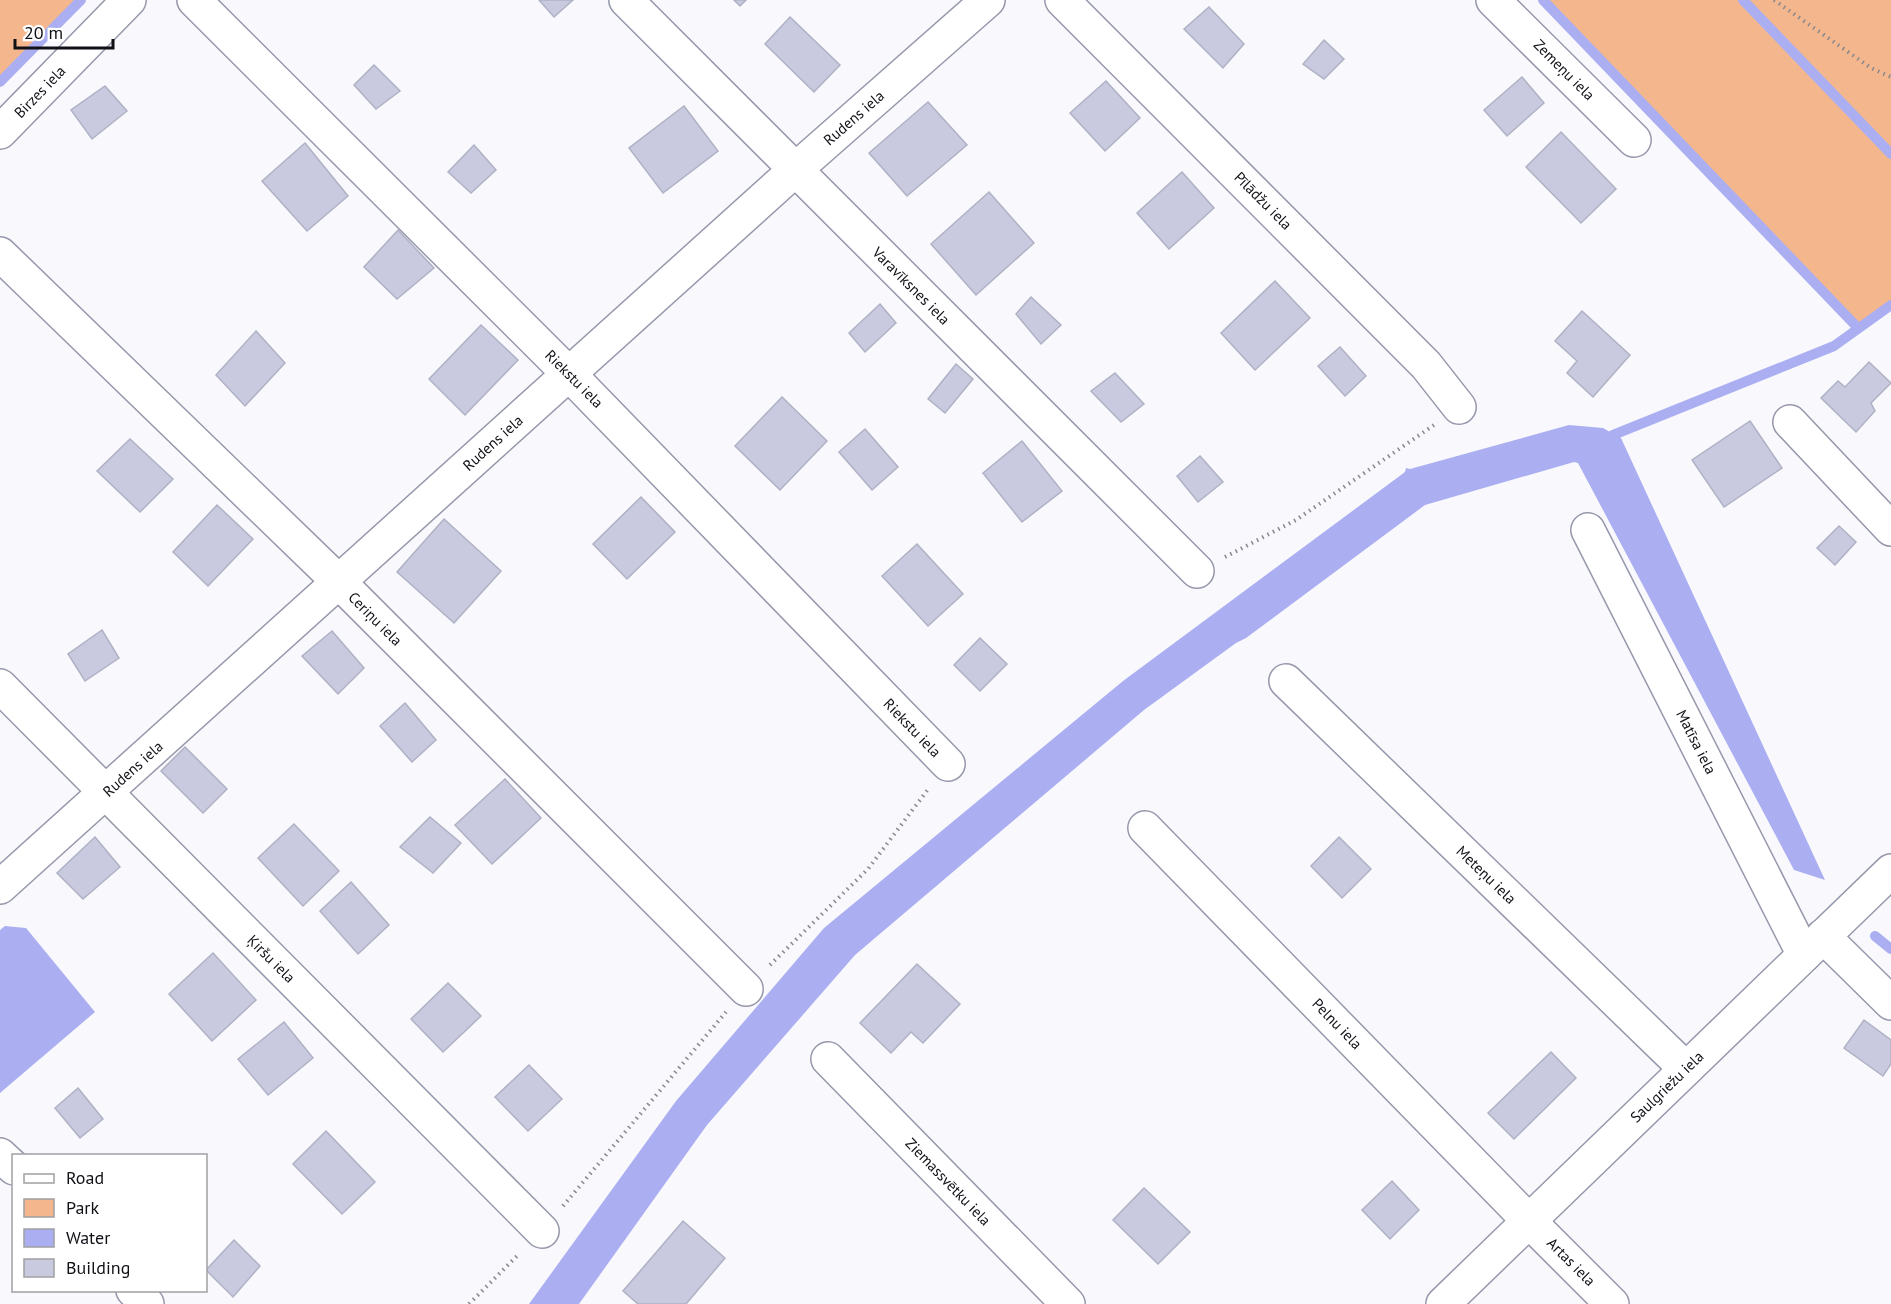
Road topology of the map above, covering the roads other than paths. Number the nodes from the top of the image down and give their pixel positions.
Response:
1 (129, 0) edge
2 (194, 0) edge
3 (626, 0) edge
4 (988, 0) edge
5 (1062, 0) edge
6 (1493, 0) edge
7 (0, 132) edge
8 (1634, 140) dead end
9 (795, 170) junction
10 (0, 254) edge
11 (569, 374) junction
12 (1459, 407) road end
13 (1790, 422) dead end
14 (1891, 529) edge
15 (1588, 530) dead end
16 (1197, 571) road end
17 (339, 582) junction
18 (1286, 681) dead end
19 (0, 686) edge
20 (948, 764) road end
21 (106, 793) junction
22 (1146, 828) dead end
23 (1891, 871) edge
24 (0, 887) edge
25 (1814, 946) junction
26 (746, 989) road end
27 (1891, 1002) edge
28 (828, 1059) dead end
29 (1686, 1069) junction
30 (0, 1155) edge
31 (12, 1166) edge
32 (1529, 1221) junction
33 (542, 1231) road end
34 (135, 1292) edge
35 (147, 1304) edge
36 (1068, 1304) edge
37 (1443, 1304) edge
38 (1612, 1304) edge

1 - 7 street, Birzes iela
2 - 11 street, Riekstu iela
3 - 9 street, Varavīksnes iela
4 - 9 street, Rudens iela
5 - 12 street, Pīlādžu iela
6 - 8 street, Zemeņu iela
9 - 11 street, Rudens iela
9 - 16 street, Varavīksnes iela
10 - 17 street, Ceriņu iela
11 - 17 street, Rudens iela
11 - 20 street, Riekstu iela
13 - 14 street
15 - 25 street, Matīsa iela
17 - 21 street, Rudens iela
17 - 26 street, Ceriņu iela
18 - 29 street, Meteņu iela
19 - 21 street, Ķiršu iela
21 - 24 street, Rudens iela
21 - 33 street, Ķiršu iela
22 - 32 street, Pelnu iela
23 - 25 street, Saulgriežu iela
25 - 27 street, Matīsa iela
25 - 29 street, Saulgriežu iela
28 - 36 street, Ziemassvētku iela
29 - 32 street, Saulgriežu iela
30 - 31 street
32 - 37 street, Saulgriežu iela
32 - 38 street, Artas iela
34 - 35 street

